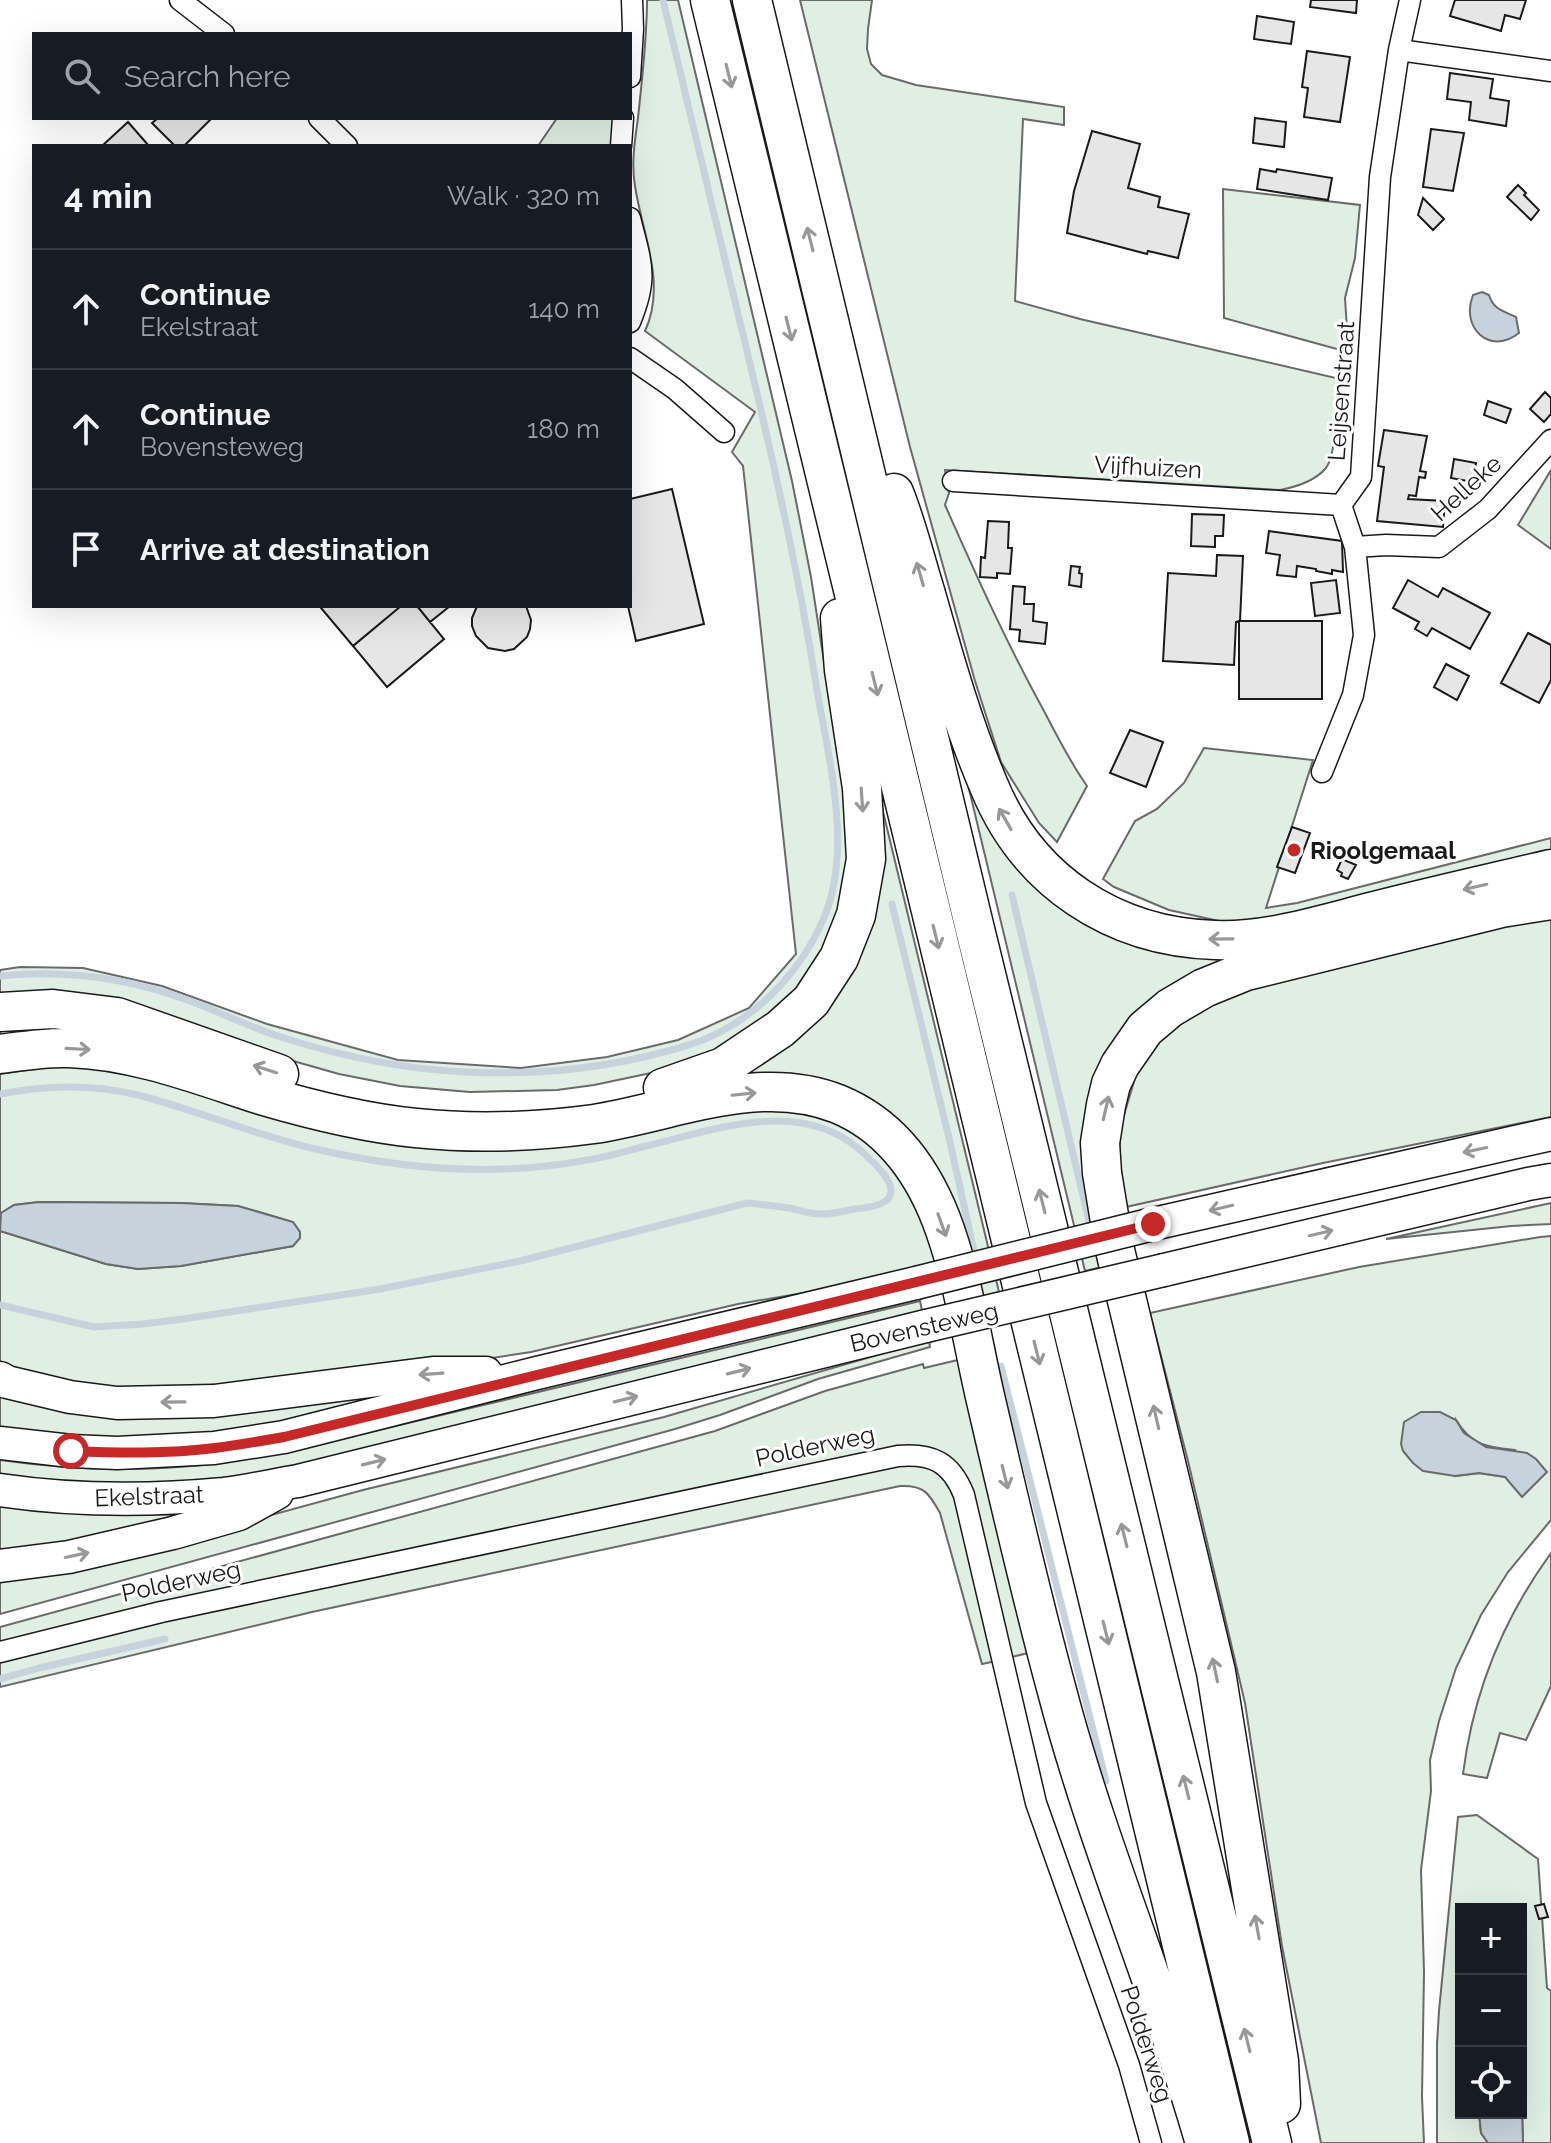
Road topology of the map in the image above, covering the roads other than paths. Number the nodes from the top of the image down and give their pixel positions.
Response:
1 (180, 0) edge
2 (632, 0) edge
3 (710, 0) edge
4 (752, 0) edge
5 (1410, 0) edge
6 (221, 32) edge
7 (632, 45) edge
8 (1399, 50) junction
9 (1551, 71) edge
10 (321, 120) edge
11 (623, 120) edge
12 (345, 144) edge
13 (621, 144) edge
14 (632, 226) edge
15 (632, 317) edge
16 (835, 342) junction
17 (632, 359) edge
18 (724, 432) dead end
19 (1551, 440) edge
20 (953, 481) dead end
21 (830, 500) junction
22 (1341, 505) junction
23 (1355, 547) junction
24 (1322, 772) dead end
25 (1551, 869) edge
26 (1551, 900) edge
27 (0, 1012) edge
28 (0, 1054) edge
29 (1551, 1134) edge
30 (1551, 1180) edge
31 (537, 1373) junction
32 (0, 1378) edge
33 (0, 1443) edge
34 (298, 1481) junction
35 (0, 1490) edge
36 (0, 1566) edge
37 (0, 1652) edge
38 (1151, 2143) edge
39 (1205, 2143) edge
40 (1230, 2143) edge
41 (1272, 2143) edge
42 (1283, 2143) edge

1 - 6 street
2 - 7 street
3 -> 21 highway
16 -> 4 highway
5 - 8 street, Leijsenstraat
8 - 9 street
8 - 22 street, Leijsenstraat
10 - 12 street
11 - 13 street
14 - 15 street
25 -> 16 highway
41 -> 16 highway
17 - 18 street
19 - 23 street, Helleke
20 - 22 street, Vijfhuizen
21 -> 27 highway
21 -> 40 highway
22 - 23 street
23 - 24 street
42 -> 26 highway
28 -> 39 highway
29 -> 31 main road, Bovensteweg, bridge
34 -> 30 main road, Bovensteweg, bridge
31 -> 32 main road
31 - 33 main road, Ekelstraat
34 - 35 main road, Ekelstraat
36 -> 34 main road
37 - 38 street, Polderweg

